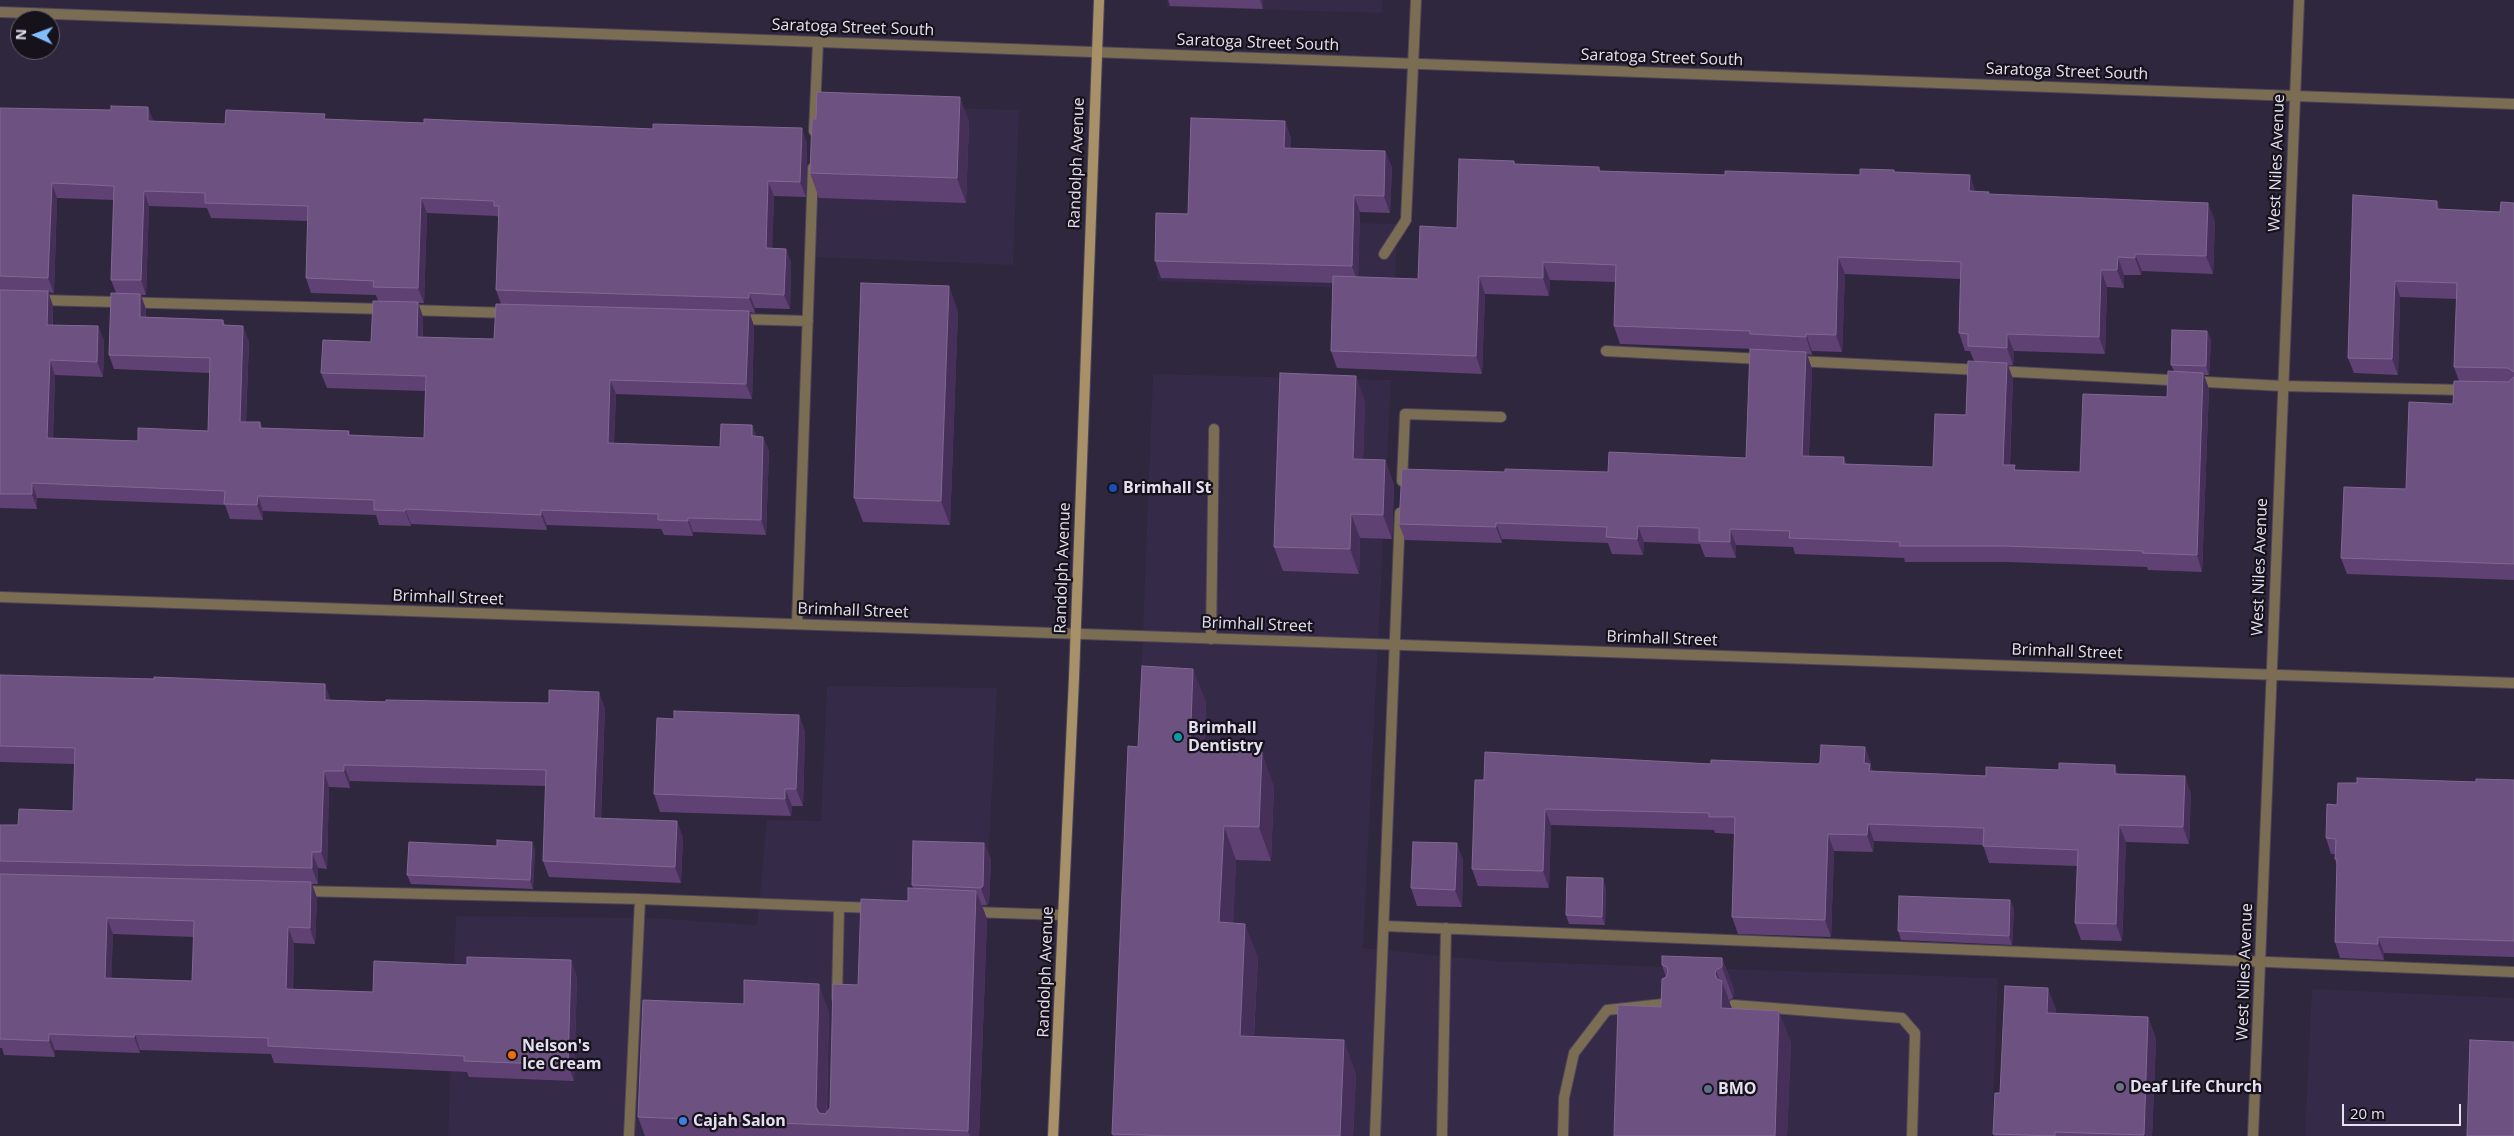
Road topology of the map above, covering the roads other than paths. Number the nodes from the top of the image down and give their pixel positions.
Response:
1 (1099, 0) edge
2 (1416, 0) edge
3 (2299, 0) edge
4 (0, 12) edge
5 (818, 42) junction
6 (1096, 52) junction
7 (1414, 64) junction
8 (2294, 96) junction
9 (2514, 104) edge
10 (1384, 254) dead end
11 (30, 299) edge
12 (519, 313) edge
13 (728, 319) edge
14 (808, 321) junction
15 (1606, 351) dead end
16 (2283, 386) junction
17 (2476, 390) edge
18 (1500, 417) dead end
19 (1214, 429) dead end
20 (0, 597) edge
21 (797, 624) junction
22 (1076, 634) junction
23 (1211, 639) junction
24 (1394, 645) junction
25 (2271, 674) junction
26 (2514, 683) edge
27 (296, 890) edge
28 (640, 899) junction
29 (839, 907) junction
30 (888, 909) edge
31 (966, 912) edge
32 (1063, 915) junction
33 (1384, 926) junction
34 (1446, 928) junction
35 (2260, 963) junction
36 (2514, 972) edge
37 (1673, 1003) edge
38 (1733, 1006) dead end
39 (836, 1007) edge
40 (629, 1136) edge
41 (1053, 1136) edge
42 (1375, 1136) edge
43 (1442, 1136) edge
44 (1563, 1136) edge
45 (1912, 1136) edge
46 (2253, 1136) edge

1 - 6 main road, Randolph Avenue
2 - 7 street
3 - 8 street, West Niles Avenue
4 - 5 street, Saratoga Street South
5 - 6 street, Saratoga Street South
5 - 14 street
6 - 7 street, Saratoga Street South
6 - 22 main road, Randolph Avenue
7 - 8 street, Saratoga Street South
7 - 10 street
8 - 9 street, Saratoga Street South
8 - 16 street, West Niles Avenue
11 - 12 street
13 - 14 street
14 - 21 street
15 - 16 street
16 - 17 street
16 - 25 street, West Niles Avenue
18 - 24 street
19 - 23 street
20 - 21 street, Brimhall Street
21 - 22 street, Brimhall Street
22 - 23 street, Brimhall Street
22 - 32 main road, Randolph Avenue
23 - 24 street, Brimhall Street
24 - 25 street, Brimhall Street
24 - 33 street
25 - 26 street, Brimhall Street
25 - 35 street, West Niles Avenue
27 - 28 street
28 - 29 street
28 - 40 street
29 - 30 street
29 - 39 street
31 - 32 street
32 - 41 main road, Randolph Avenue
33 - 34 street
33 - 42 street
34 - 35 street
34 - 43 street
35 - 36 street
35 - 46 street, West Niles Avenue
37 - 44 street
38 - 45 street

